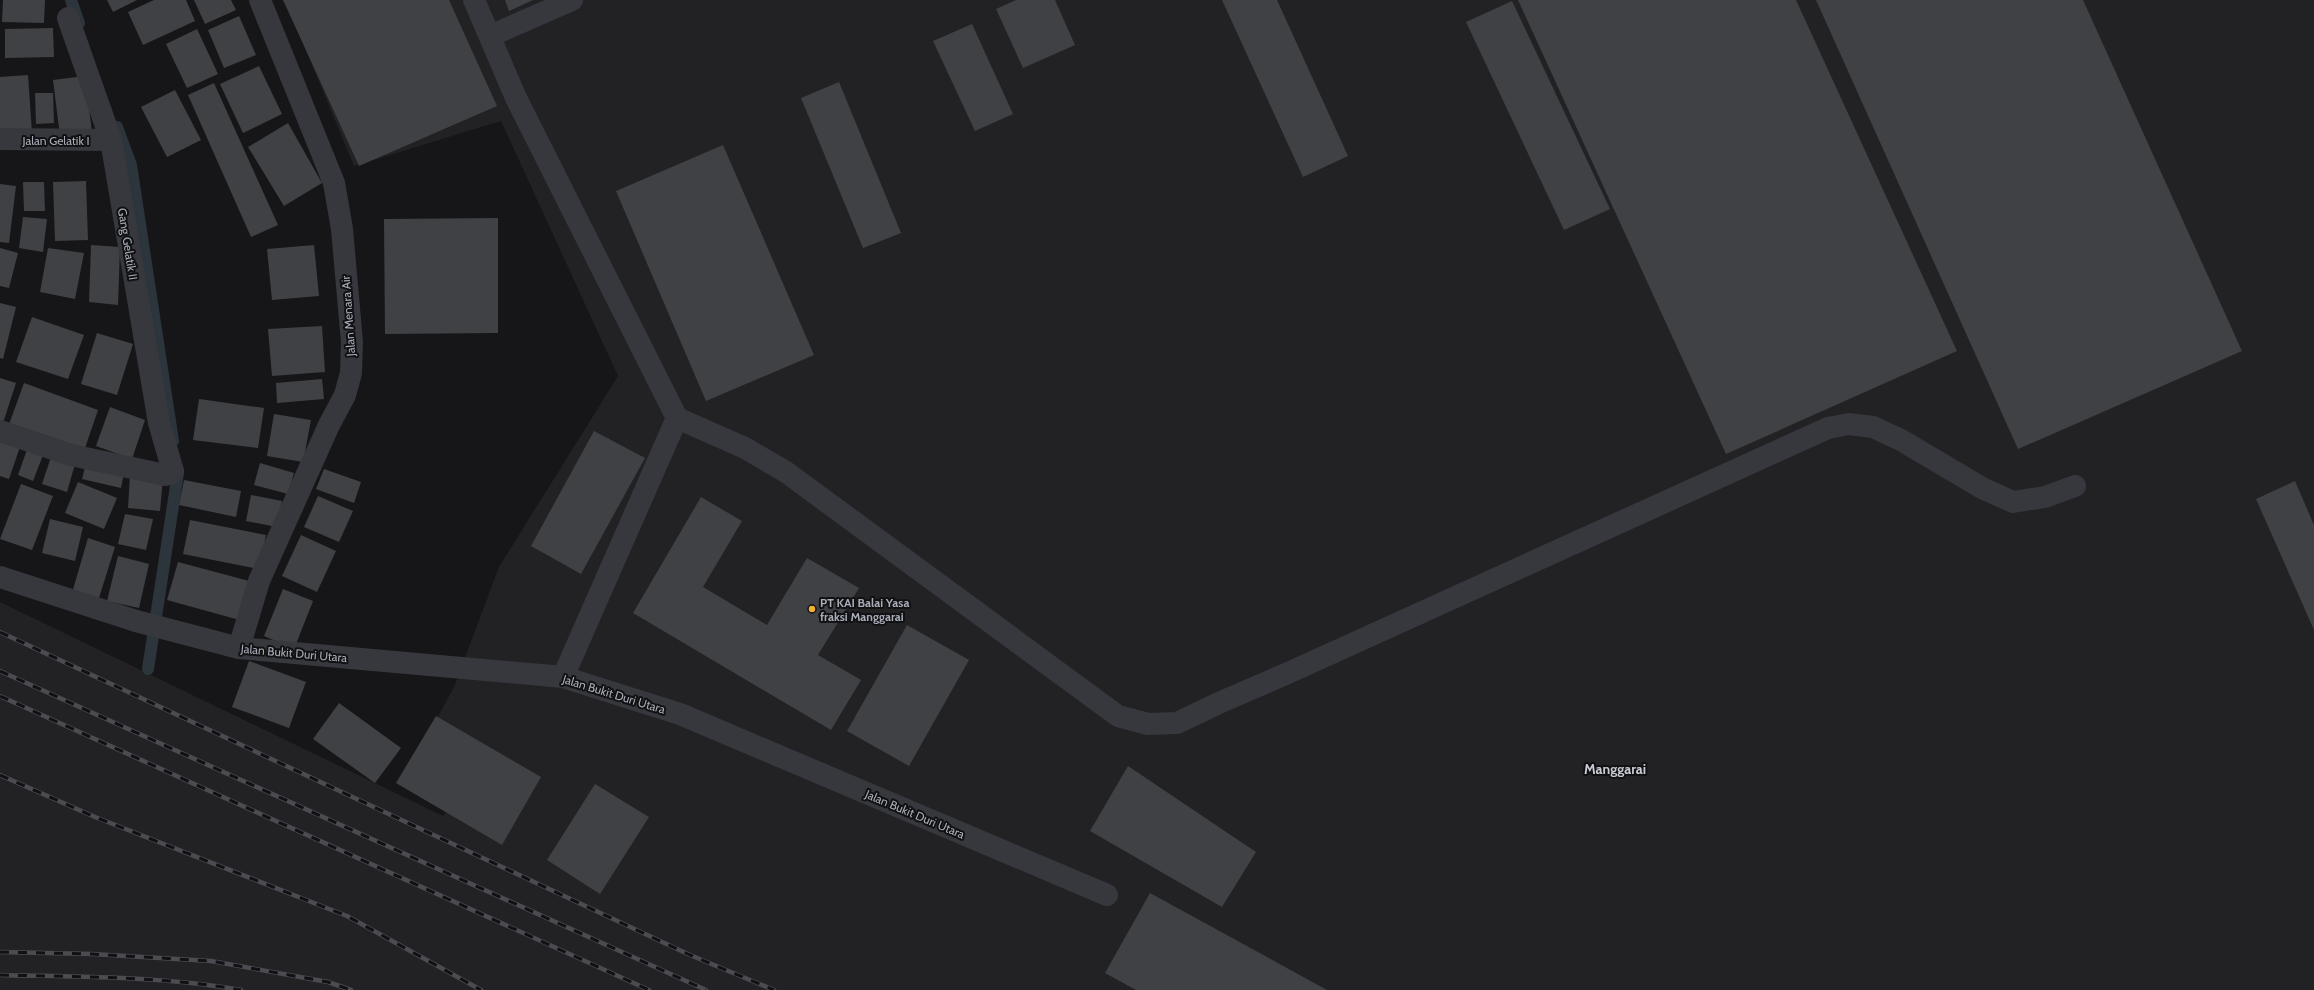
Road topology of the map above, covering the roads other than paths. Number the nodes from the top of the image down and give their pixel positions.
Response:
1 (260, 0) edge
2 (474, 0) edge
3 (572, 0) edge
4 (68, 18) dead end
5 (490, 36) junction
6 (0, 139) edge
7 (111, 140) junction
8 (677, 418) junction
9 (0, 431) edge
10 (2075, 486) dead end
11 (0, 577) edge
12 (239, 648) junction
13 (562, 677) junction
14 (1107, 895) dead end

1 - 12 street, Jalan Menara Air
2 - 5 street
3 - 5 street
4 - 7 street, Gang Gelatik II
5 - 8 street
6 - 7 street, Jalan Gelatik I
7 - 9 street, Gang Gelatik II
8 - 10 street
8 - 13 street
11 - 12 street, Jalan Bukit Duri Utara
12 - 13 street, Jalan Bukit Duri Utara
13 - 14 street, Jalan Bukit Duri Utara

